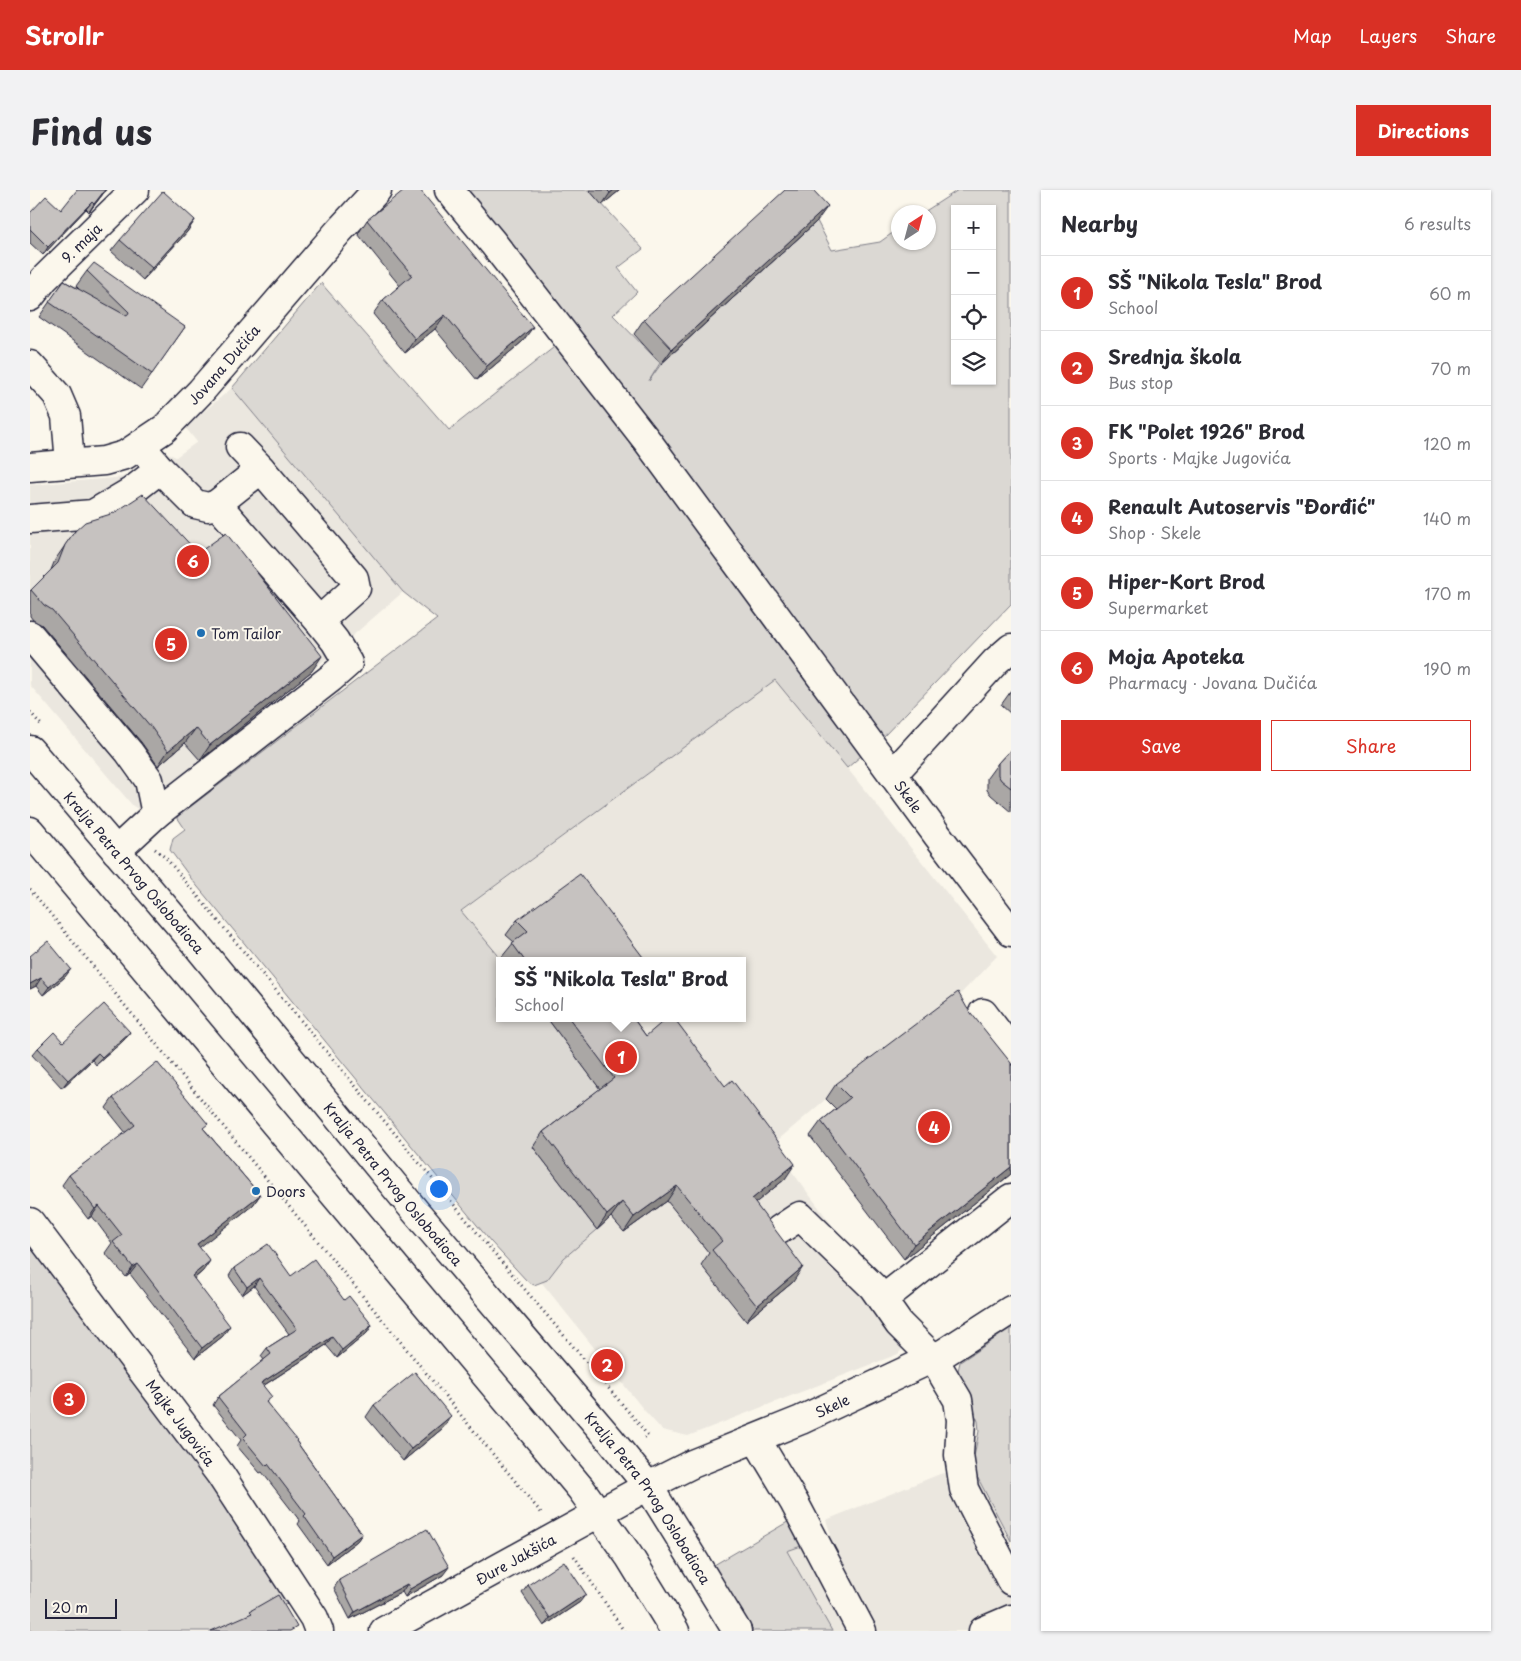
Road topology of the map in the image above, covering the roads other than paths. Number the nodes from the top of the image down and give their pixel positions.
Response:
1 (135, 190) edge
2 (377, 190) edge
3 (449, 190) edge
4 (30, 297) edge
5 (30, 365) edge
6 (140, 445) junction
7 (240, 447) dead end
8 (70, 463) junction
9 (30, 467) edge
10 (261, 468) junction
11 (160, 469) junction
12 (217, 504) junction
13 (30, 520) edge
14 (319, 621) junction
15 (30, 635) edge
16 (1011, 648) edge
17 (30, 750) edge
18 (893, 774) junction
19 (156, 814) junction
20 (30, 831) edge
21 (116, 850) junction
22 (1011, 932) edge
23 (983, 1013) dead end
24 (1011, 1050) edge
25 (1011, 1198) edge
26 (30, 1222) edge
27 (779, 1230) dead end
28 (882, 1300) junction
29 (1011, 1310) edge
30 (934, 1358) junction
31 (756, 1439) junction
32 (648, 1486) junction
33 (598, 1514) junction
34 (1011, 1581) edge
35 (1011, 1619) edge
36 (319, 1631) edge
37 (384, 1631) edge
38 (675, 1631) edge
39 (737, 1631) edge
40 (862, 1631) edge
41 (983, 1631) edge

1 - 4 street, 9. maja
2 - 6 street, Jovana Dučića
3 - 18 street
5 - 8 street
6 - 8 street, Jovana Dučića
6 - 11 street
7 - 10 street
8 - 9 street, Jovana Dučića
10 - 12 street
10 - 14 street
11 - 12 street
11 - 13 street
12 - 14 street
14 - 19 street
15 - 19 street
16 - 18 street, Skele
17 - 21 street, Kralja Petra Prvog Oslobodioca
18 - 22 street, Skele
19 - 21 street
20 - 33 street
21 - 32 street, Kralja Petra Prvog Oslobodioca
23 - 24 street
25 - 28 street
26 - 36 street, Majke Jugovića
27 - 28 street
28 - 30 street
29 - 30 street, Skele
30 - 31 street, Skele
30 - 34 street
31 - 32 street, Skele
31 - 40 street
32 - 33 street, Đure Jakšića
32 - 39 street, Kralja Petra Prvog Oslobodioca
33 - 37 street, Đure Jakšića
33 - 38 street
35 - 41 street

